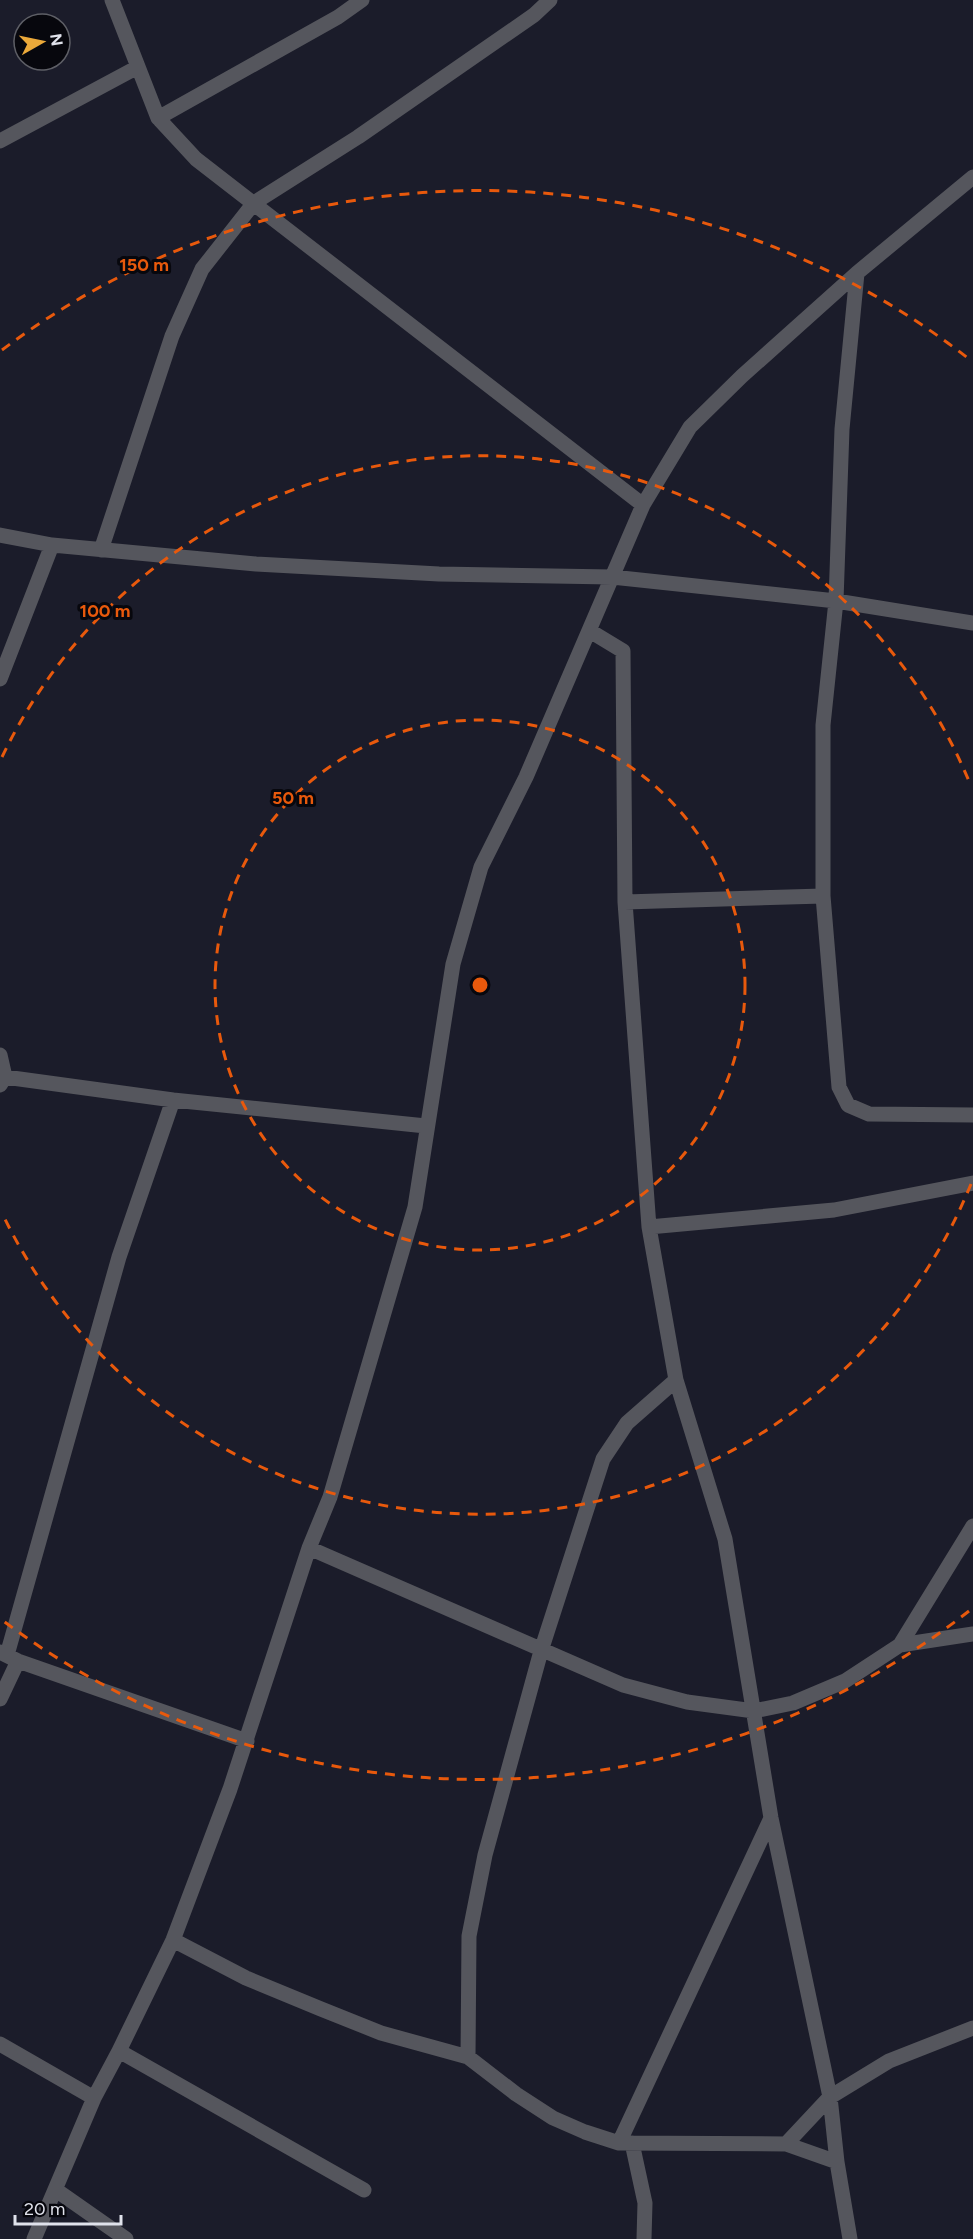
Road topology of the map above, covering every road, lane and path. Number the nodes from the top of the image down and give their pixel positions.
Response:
1 (112, 0) edge
2 (362, 0) edge
3 (550, 0) edge
4 (136, 68) junction
5 (158, 118) junction
6 (0, 141) edge
7 (973, 177) edge
8 (254, 203) junction
9 (857, 273) junction
10 (643, 505) junction
11 (0, 535) edge
12 (52, 545) junction
13 (101, 550) junction
14 (612, 577) junction
15 (836, 602) junction
16 (973, 623) edge
17 (590, 631) junction
18 (0, 679) edge
19 (823, 897) junction
20 (625, 902) junction
21 (0, 1055) edge
22 (3, 1081) edge
23 (172, 1100) junction
24 (973, 1115) edge
25 (426, 1126) junction
26 (973, 1183) edge
27 (649, 1227) junction
28 (676, 1380) junction
29 (973, 1526) edge
30 (309, 1548) junction
31 (973, 1634) edge
32 (900, 1645) junction
33 (541, 1651) junction
34 (9, 1656) edge
35 (0, 1699) edge
36 (754, 1711) junction
37 (247, 1741) junction
38 (771, 1818) junction
39 (172, 1940) junction
40 (973, 2028) edge
41 (0, 2044) edge
42 (119, 2051) junction
43 (468, 2057) junction
44 (830, 2097) junction
45 (94, 2098) junction
46 (626, 2143) junction
47 (786, 2144) junction
48 (837, 2162) junction
49 (56, 2190) junction
50 (364, 2190) dead end
51 (34, 2239) edge
52 (126, 2239) edge
53 (644, 2239) edge
54 (850, 2239) edge

1 - 4 street
2 - 5 street
3 - 8 street
4 - 5 street
4 - 6 street
5 - 8 street
7 - 9 street
8 - 10 street
8 - 13 street
9 - 10 street
9 - 15 street
10 - 14 street
11 - 12 street
12 - 13 street
12 - 18 street
13 - 14 street
14 - 15 street
14 - 17 street
15 - 16 street
15 - 19 street
17 - 20 street
17 - 25 street
19 - 20 street
19 - 24 street
20 - 27 street
21 - 22 street
22 - 23 street
23 - 25 street
23 - 34 street
25 - 30 street
26 - 27 street
27 - 28 street
28 - 33 street
28 - 36 street
29 - 32 street
30 - 33 street
30 - 37 street
31 - 32 street
32 - 36 street
33 - 36 street
33 - 43 street
34 - 35 street
34 - 37 street
36 - 38 street
37 - 39 street
38 - 44 street
38 - 46 street
39 - 42 street
39 - 43 street
40 - 44 street
41 - 45 street
42 - 45 street
42 - 50 street
43 - 46 street
44 - 47 street
44 - 48 street
45 - 49 street
46 - 47 street
46 - 53 street
47 - 48 street
48 - 54 street
49 - 51 street
49 - 52 street

